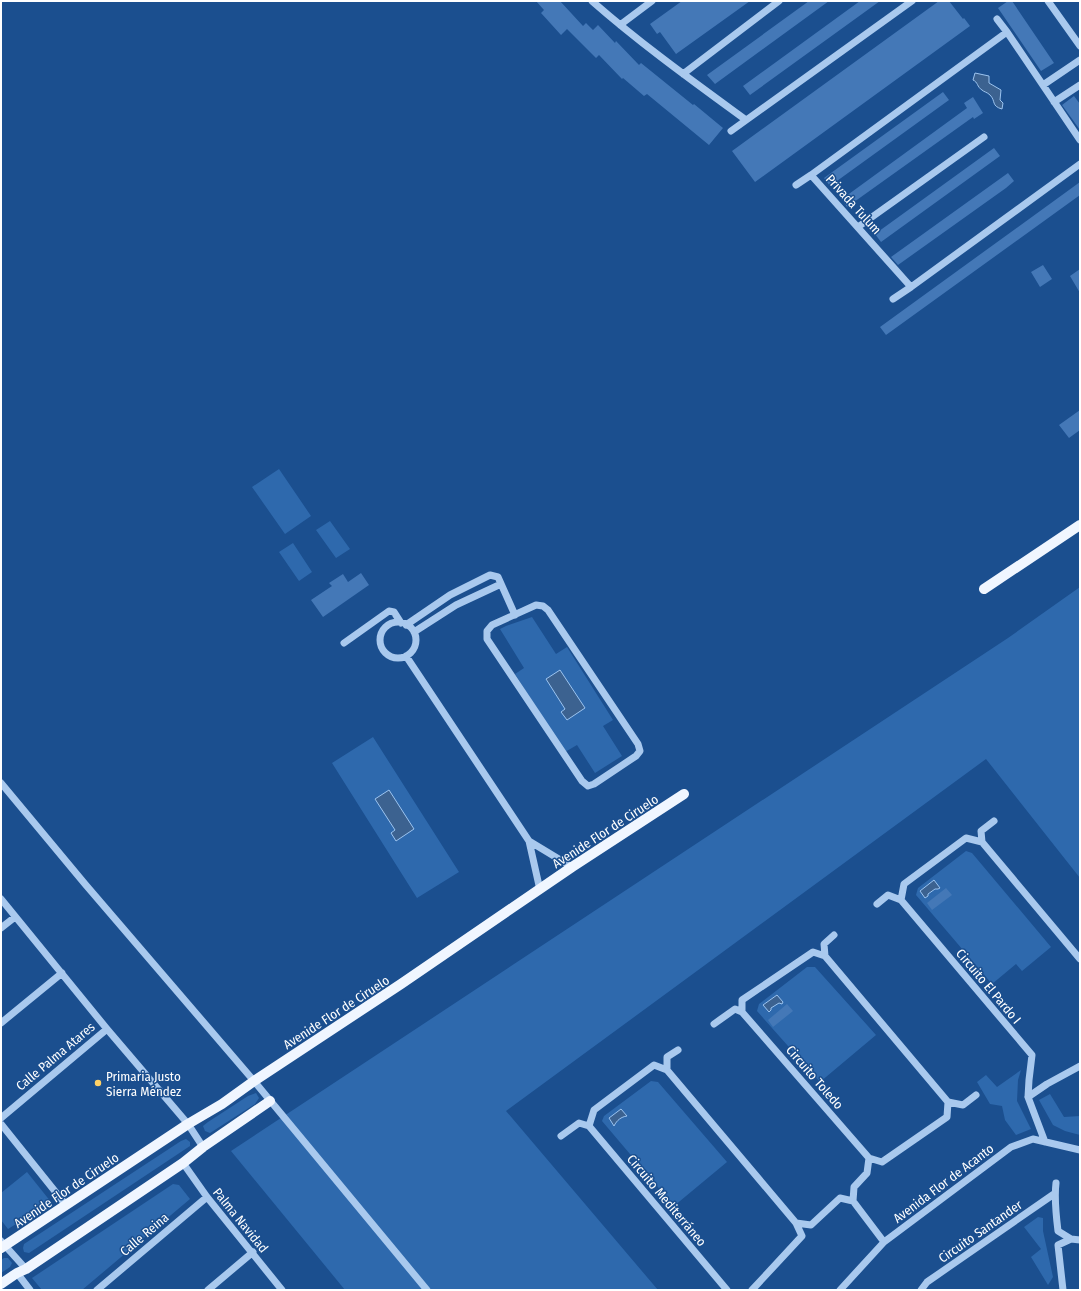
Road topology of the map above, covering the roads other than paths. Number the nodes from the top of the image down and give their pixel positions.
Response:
1 (592, 1) edge
2 (652, 1) edge
3 (780, 1) edge
4 (912, 1) edge
5 (1048, 1) edge
6 (997, 19) dead end
7 (620, 25) junction
8 (1007, 32) junction
9 (1080, 46) edge
10 (1080, 60) edge
11 (683, 74) junction
12 (1043, 85) junction
13 (1080, 85) edge
14 (1054, 102) junction
15 (746, 120) junction
16 (731, 131) dead end
17 (984, 137) dead end
18 (1080, 140) edge
19 (1080, 164) edge
20 (811, 175) junction
21 (796, 185) dead end
22 (858, 227) junction
23 (911, 287) junction
24 (893, 299) dead end
25 (1080, 525) edge
26 (501, 584) junction
27 (984, 589) dead end
28 (516, 614) junction
29 (404, 624) junction
30 (414, 632) junction
31 (344, 643) dead end
32 (406, 656) junction
33 (1, 783) edge
34 (684, 794) dead end
35 (994, 821) dead end
36 (529, 841) junction
37 (982, 842) junction
38 (572, 867) junction
39 (540, 890) junction
40 (1, 899) edge
41 (901, 900) junction
42 (877, 904) dead end
43 (15, 917) junction
44 (1, 928) edge
45 (834, 935) dead end
46 (825, 956) junction
47 (1080, 959) edge
48 (62, 973) junction
49 (742, 1012) junction
50 (1, 1022) edge
51 (714, 1024) dead end
52 (107, 1029) junction
53 (678, 1050) dead end
54 (1080, 1066) edge
55 (667, 1070) junction
56 (254, 1081) junction
57 (976, 1096) dead end
58 (1028, 1097) junction
59 (270, 1101) junction
60 (948, 1102) junction
61 (1, 1118) edge
62 (1, 1124) edge
63 (188, 1124) junction
64 (589, 1126) junction
65 (561, 1136) dead end
66 (1045, 1142) junction
67 (203, 1147) junction
68 (1080, 1150) edge
69 (869, 1158) junction
70 (183, 1163) junction
71 (1056, 1182) dead end
72 (1054, 1194) junction
73 (207, 1197) junction
74 (853, 1201) junction
75 (66, 1205) junction
76 (796, 1222) junction
77 (1071, 1239) junction
78 (1080, 1240) edge
79 (884, 1242) junction
80 (2, 1245) edge
81 (253, 1252) junction
82 (21, 1271) junction
83 (1, 1284) edge
84 (30, 1290) edge
85 (97, 1290) edge
86 (208, 1290) edge
87 (282, 1290) edge
88 (427, 1290) edge
89 (727, 1290) edge
90 (752, 1290) edge
91 (840, 1290) edge
92 (921, 1290) edge
93 (1063, 1290) edge

1 - 7 street
2 - 7 street
3 - 11 street
4 - 15 street
5 - 9 street
6 - 8 street
7 - 11 street
8 - 12 street
8 - 20 street, Privada Tulum
10 - 12 street
11 - 15 street
12 - 14 street
13 - 14 street
14 - 18 street
15 - 16 street
17 - 22 street
19 - 23 street
20 - 21 street
20 - 22 street, Privada Tulum
22 - 23 street, Privada Tulum
23 - 24 street
25 - 27 main road
26 - 28 street
26 - 29 street
26 - 30 street
28 - 28 street
29 - 30 street
29 - 31 street
29 - 32 street
30 - 32 street
32 - 36 street
33 - 56 street
34 - 38 main road, Avenide Flor de Ciruelo
35 - 37 street
36 - 38 street
36 - 39 street
37 - 41 street
37 - 47 street
38 - 39 main road, Avenide Flor de Ciruelo
39 - 56 main road, Avenide Flor de Ciruelo
40 - 43 street, Calle Palma Atares
41 - 42 street
41 - 58 street, Circuito El Pardo I
43 - 44 street
43 - 48 street, Calle Palma Atares
45 - 46 street
46 - 49 street
46 - 60 street
48 - 50 street
48 - 52 street, Calle Palma Atares
49 - 51 street
49 - 69 street, Circuito Toledo
52 - 61 street, Calle Palma Atares
52 - 63 street, Calle Palma Atares
53 - 55 street
54 - 58 street
55 - 64 street
55 - 76 street
56 - 59 street
56 - 63 main road, Avenide Flor de Ciruelo
57 - 60 street
58 - 66 street, Circuito El Pardo I
59 - 67 main road
59 - 88 street
60 - 69 street
62 - 75 street
63 - 67 street, Calle Palma Atares
63 - 75 main road, Avenide Flor de Ciruelo
64 - 65 street
64 - 89 street, Circuito Mediterráneo
66 - 68 street, Avenida Flor de Acanto
66 - 79 street, Avenida Flor de Acanto
67 - 70 main road
69 - 74 street
70 - 73 street, Palma Navidad
70 - 82 main road
71 - 72 street
72 - 77 street
72 - 92 street, Circuito Santander
73 - 81 street, Palma Navidad
73 - 85 street, Calle Reina
74 - 76 street
74 - 79 street
75 - 80 main road, Avenide Flor de Ciruelo
76 - 90 street
77 - 78 street
77 - 93 street
79 - 91 street, Avenida Flor de Acanto
80 - 82 street
81 - 86 street
81 - 87 street, Palma Navidad
82 - 83 main road
82 - 84 street

